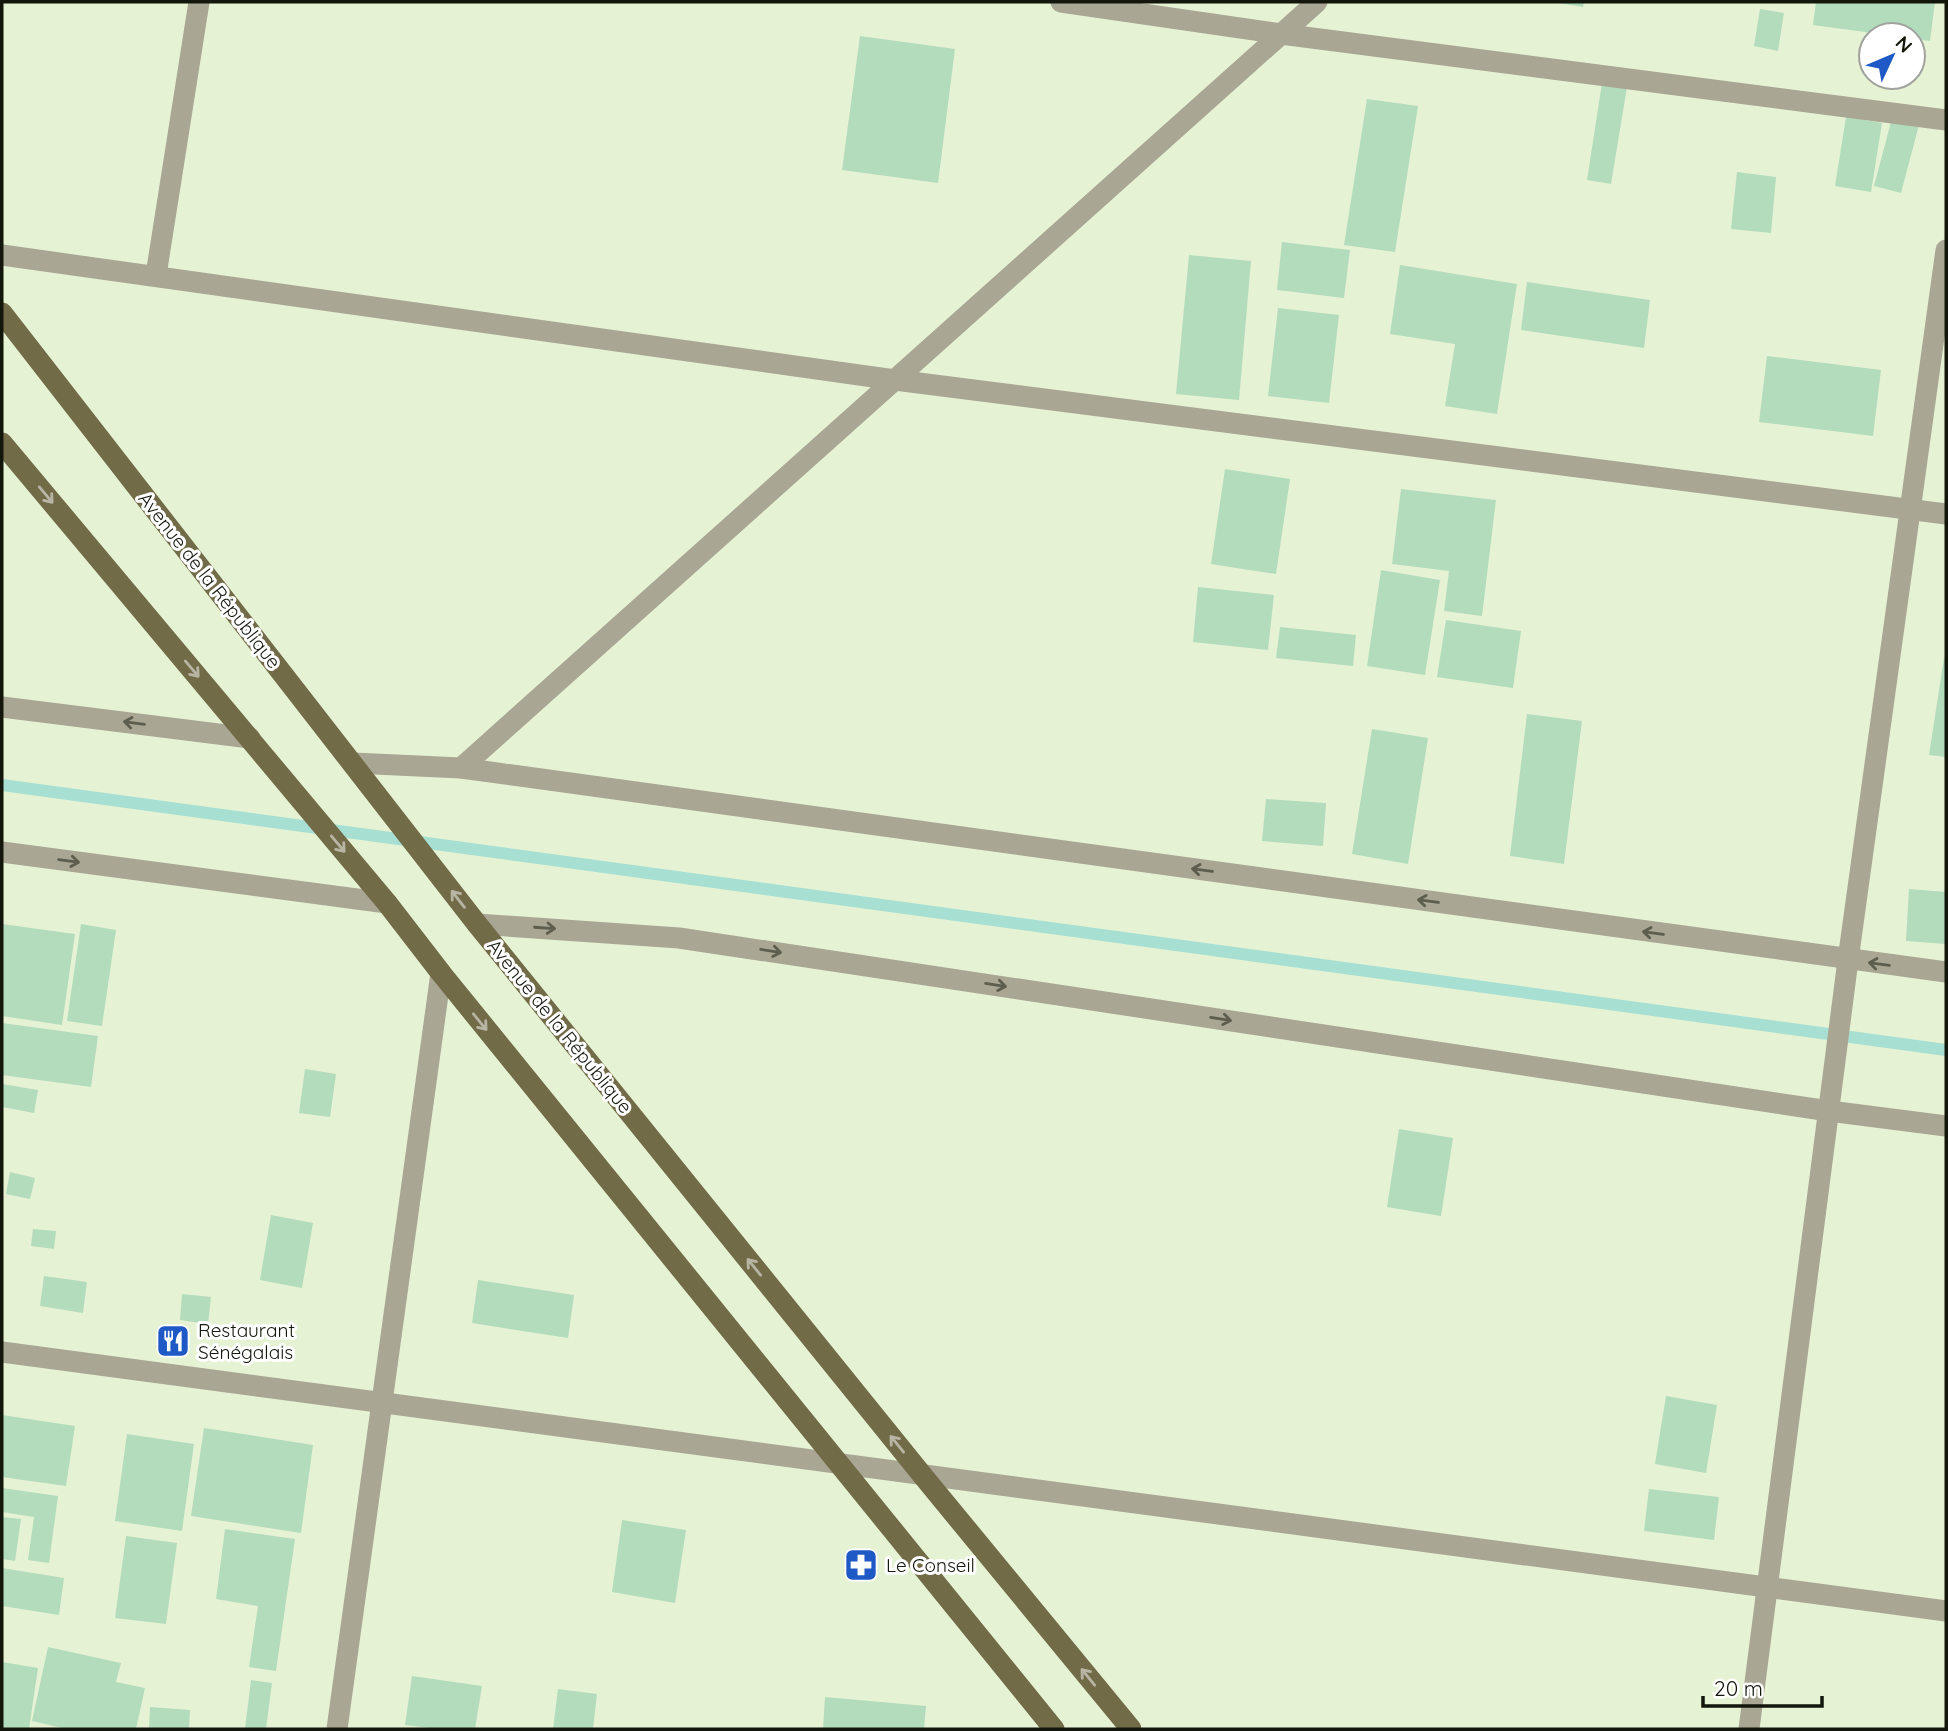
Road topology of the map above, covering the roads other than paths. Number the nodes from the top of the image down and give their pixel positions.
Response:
1 (199, 2) edge
2 (1061, 2) edge
3 (1317, 2) edge
4 (1281, 34) junction
5 (1946, 120) edge
6 (1946, 250) edge
7 (2, 255) edge
8 (156, 275) junction
9 (2, 313) edge
10 (895, 380) junction
11 (2, 443) edge
12 (1910, 509) junction
13 (1946, 514) edge
14 (2, 707) edge
15 (250, 738) junction
16 (354, 763) junction
17 (461, 768) junction
18 (2, 852) edge
19 (387, 903) junction
20 (477, 924) junction
21 (1848, 960) junction
22 (1946, 972) edge
23 (441, 973) junction
24 (1829, 1111) junction
25 (1946, 1126) edge
26 (2, 1352) edge
27 (382, 1403) junction
28 (839, 1465) junction
29 (923, 1476) junction
30 (1767, 1588) junction
31 (1946, 1611) edge
32 (337, 1729) edge
33 (1054, 1729) edge
34 (1131, 1729) edge
35 (1749, 1729) edge

1 - 8 street
2 - 4 street
3 - 4 street
4 - 5 street
4 - 10 street
6 - 12 street
7 - 8 street
8 - 10 street
9 - 16 main road, Avenue de la République
10 - 12 street
10 - 17 street
11 -> 15 main road
12 - 13 street
12 - 21 street
15 -> 14 street
15 -> 19 main road
16 - 17 street
20 -> 16 main road, Avenue de la République
21 -> 17 street
18 -> 19 street
19 - 23 main road
20 -> 24 street
29 -> 20 main road, Avenue de la République
22 -> 21 street
21 - 24 street
23 - 27 street
23 -> 28 main road
24 - 25 street
24 - 30 street
26 - 27 street
27 - 28 street
27 - 32 street
28 - 29 street
28 - 33 main road
29 - 30 street
34 -> 29 main road, Avenue de la République
30 - 31 street
30 - 35 street

